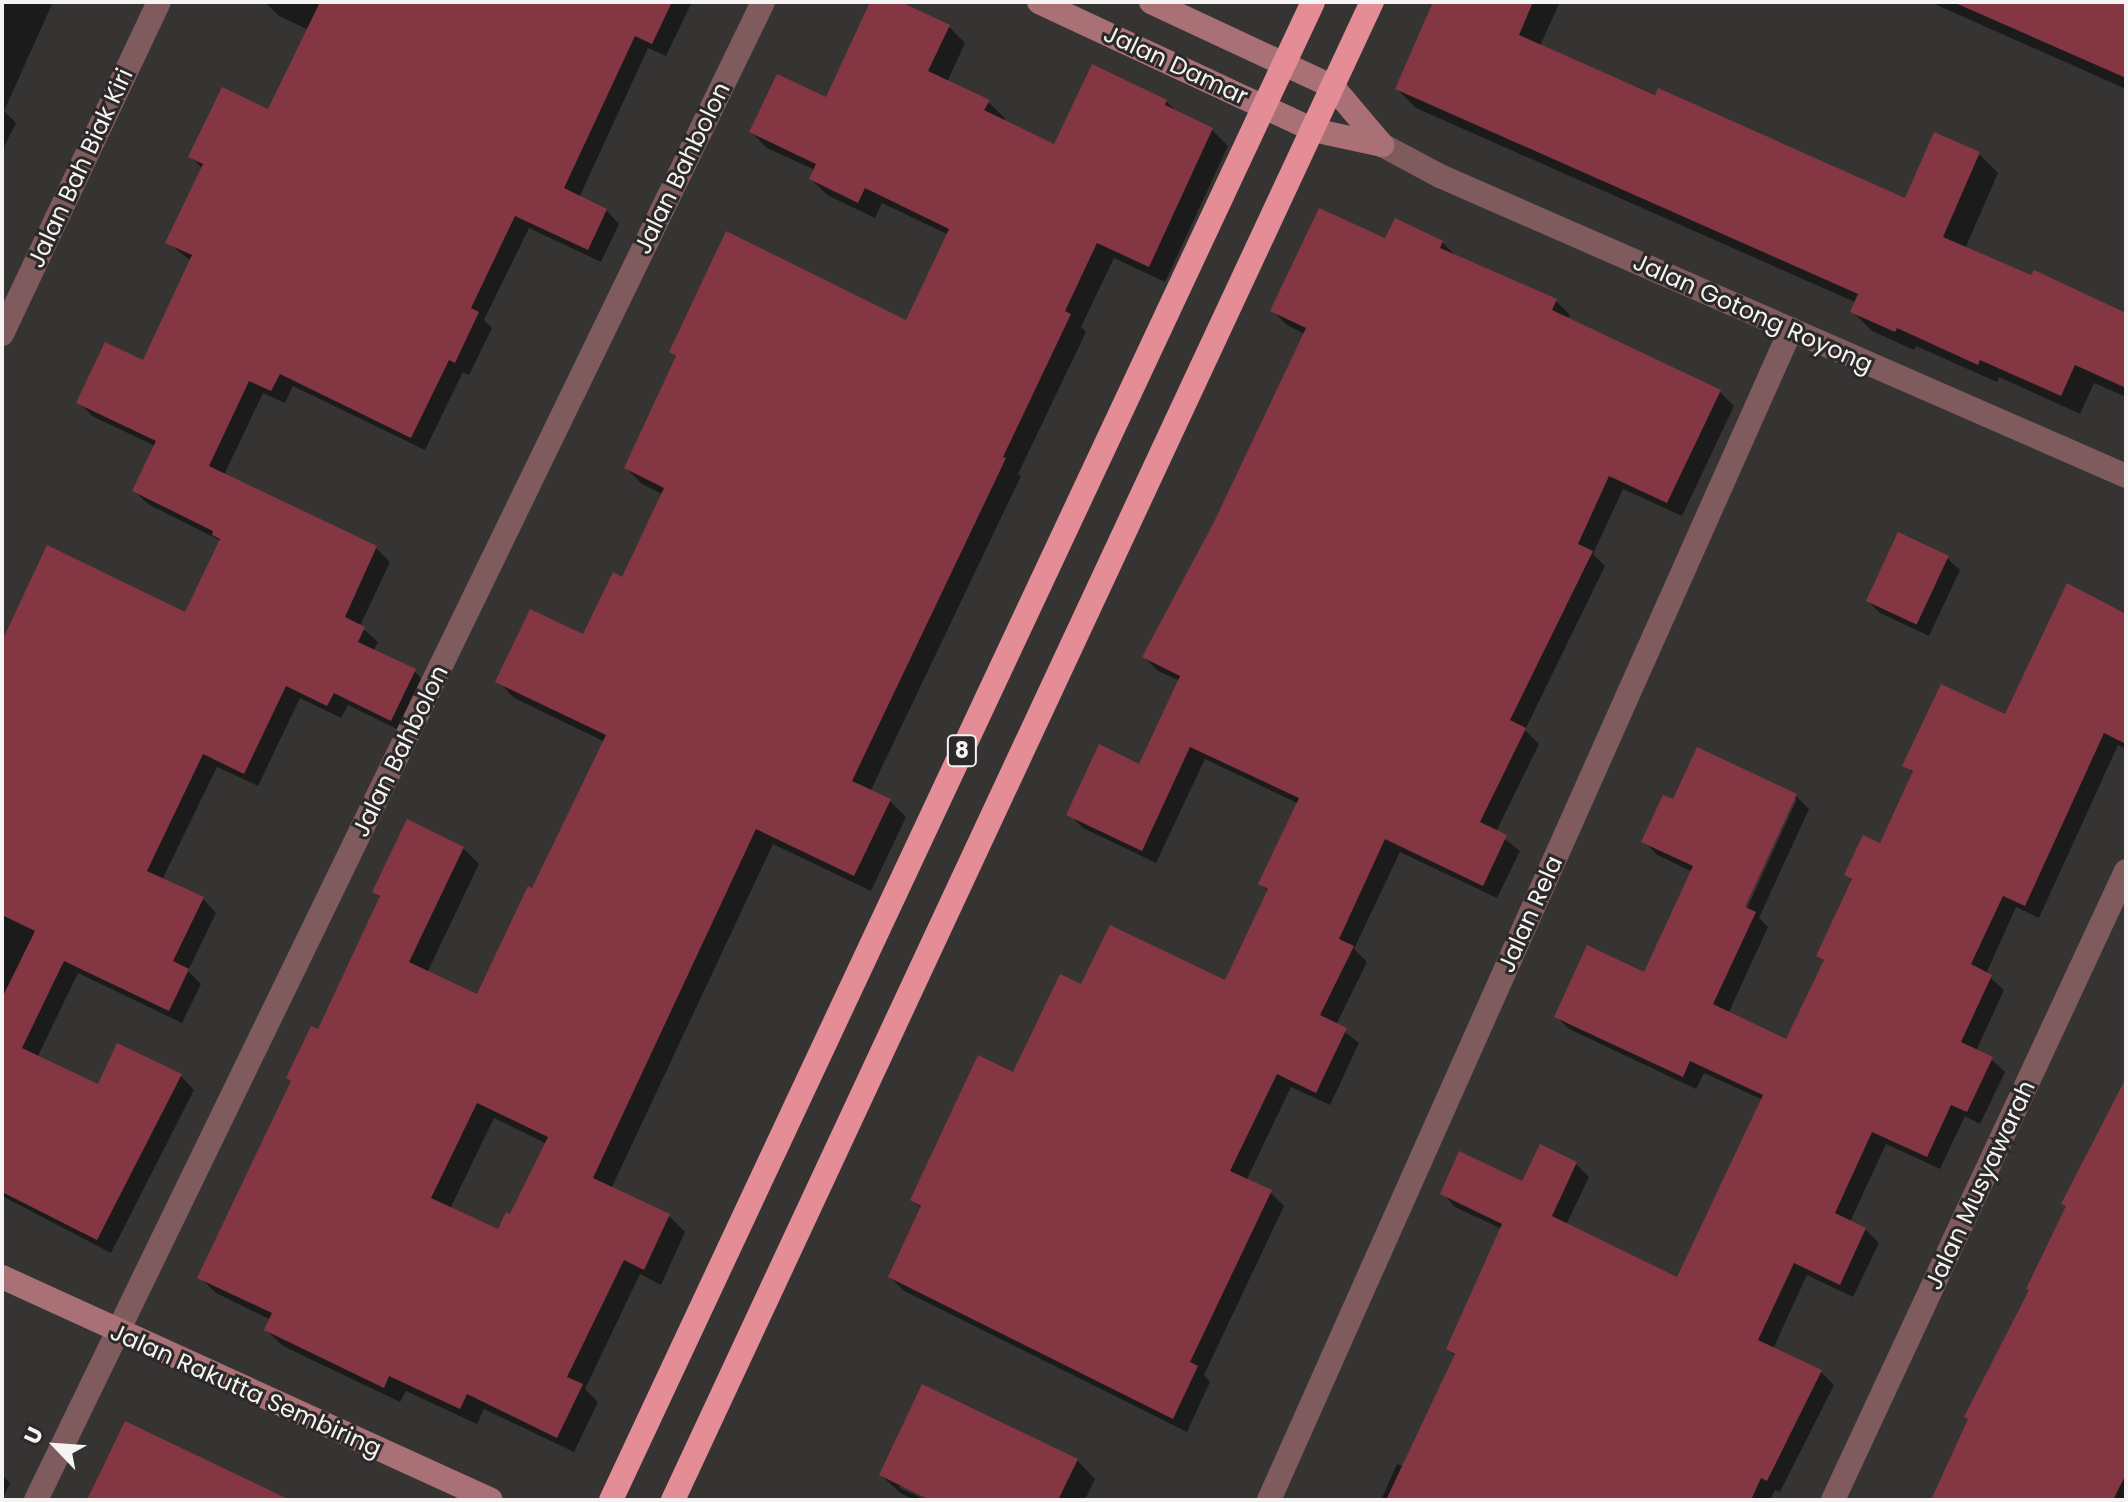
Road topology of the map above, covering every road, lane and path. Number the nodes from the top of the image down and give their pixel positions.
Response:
1 (159, 2) edge
2 (763, 2) edge
3 (1039, 2) edge
4 (1151, 2) edge
5 (1313, 2) edge
6 (1372, 2) edge
7 (1285, 64) junction
8 (1333, 87) junction
9 (1265, 107) junction
10 (1313, 130) junction
11 (1382, 145) junction
12 (1791, 329) junction
13 (2, 334) edge
14 (2126, 476) edge
15 (2126, 871) edge
16 (2, 1277) edge
17 (118, 1332) junction
18 (36, 1500) edge
19 (491, 1500) edge
20 (611, 1500) edge
21 (673, 1500) edge
22 (1269, 1500) edge
23 (1833, 1500) edge

1 - 13 street, Jalan Bah Biak Kiri
2 - 17 street, Jalan Bahbolon
3 - 9 street, Jalan Damar
4 - 7 street, Jalan Damar
5 - 7 highway, 8
6 - 8 highway, 8
7 - 8 street, Jalan Damar
7 - 9 highway, 8
8 - 10 highway, 8
8 - 11 street, Jalan Gotong Royong
9 - 10 street, Jalan Damar
9 - 20 highway, 8
10 - 11 street, Jalan Gotong Royong
10 - 21 highway, 8
11 - 12 street, Jalan Gotong Royong
12 - 14 street, Jalan Gotong Royong
12 - 22 street, Jalan Rela
15 - 23 street, Jalan Musyawarah
16 - 17 street, Jalan Rakutta Sembiring
17 - 18 street, Jalan Bahbolon
17 - 19 street, Jalan Rakutta Sembiring

